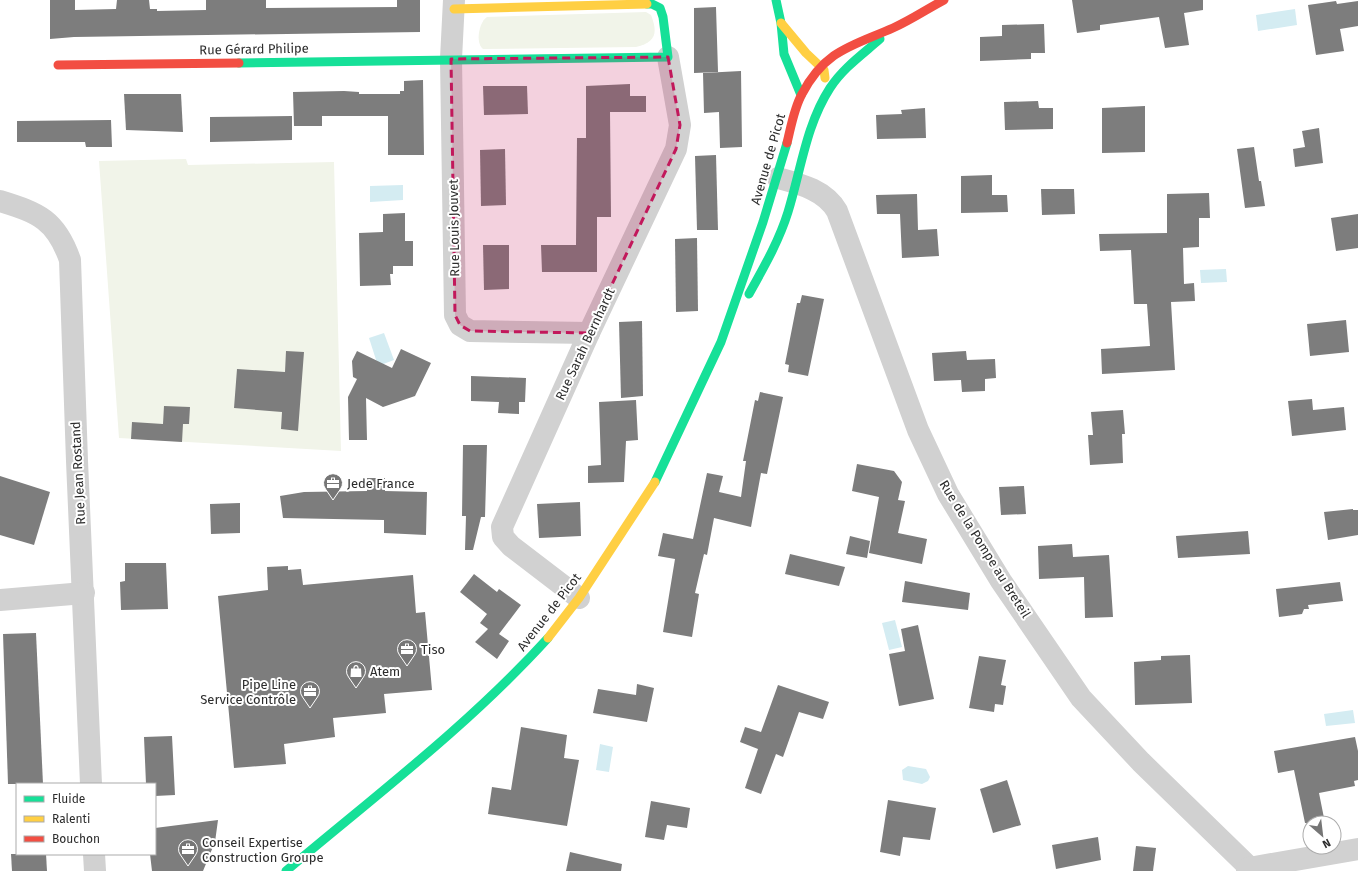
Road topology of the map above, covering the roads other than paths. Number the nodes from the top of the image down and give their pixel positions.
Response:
1 (776, 0) edge
2 (944, 0) edge
3 (454, 4) edge
4 (781, 23) junction
5 (894, 28) junction
6 (668, 57) junction
7 (451, 59) junction
8 (58, 65) dead end
9 (820, 66) junction
10 (801, 95) junction
11 (818, 110) junction
12 (786, 181) junction
13 (0, 201) edge
14 (589, 333) junction
15 (721, 342) junction
16 (84, 593) junction
17 (579, 598) junction
18 (0, 600) edge
19 (91, 783) edge
20 (1358, 849) edge
21 (94, 855) edge
22 (1250, 870) edge
23 (95, 871) edge
24 (286, 871) edge

1 - 4 street
2 - 5 street, Avenue de Picot
3 - 6 street, Rue Sarah Bernhardt
3 - 7 street, Rue Louis Jouvet
4 - 9 street
4 - 10 street
5 - 9 street, Avenue de Picot
5 - 11 street, Avenue de Picot
6 - 7 street
6 - 14 street, Rue Sarah Bernhardt
7 - 8 street, Rue Gérard Philipe
7 - 14 street, Rue Louis Jouvet
9 - 10 street, Avenue de Picot
9 - 11 street
10 - 12 street, Avenue de Picot
11 - 12 street, Avenue de Picot
12 - 15 street, Avenue de Picot
12 - 15 street, Avenue de Picot
12 - 22 street, Rue de la Pompe au Breteil
13 - 16 street, Rue Jean Rostand
14 - 17 street, Rue Sarah Bernhardt
15 - 17 street, Avenue de Picot
16 - 18 street
16 - 19 street, Rue Jean Rostand
17 - 24 street, Avenue de Picot
20 - 22 street
21 - 23 street

